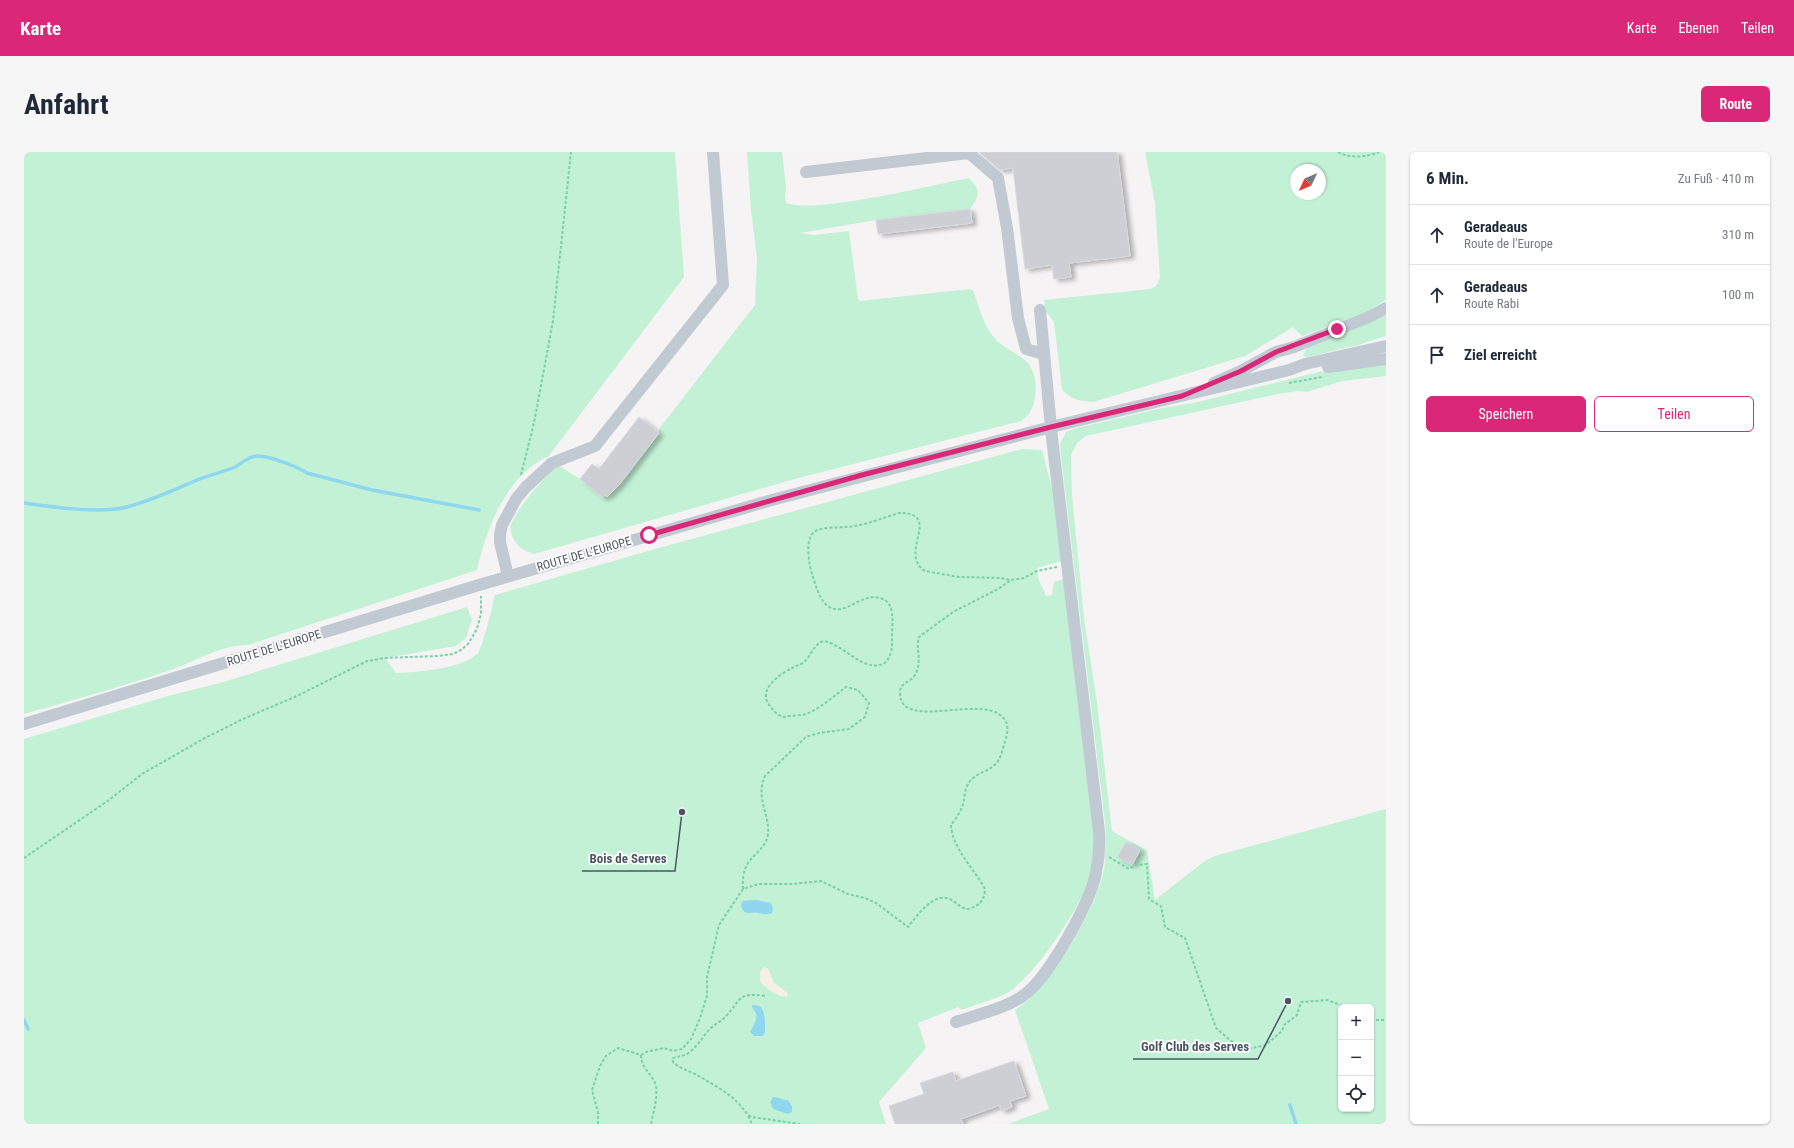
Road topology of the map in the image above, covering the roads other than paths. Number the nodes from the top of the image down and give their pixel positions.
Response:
1 (713, 152) edge
2 (806, 172) dead end
3 (1386, 308) edge
4 (1040, 310) dead end
5 (1386, 346) edge
6 (1294, 347) junction
7 (1044, 354) junction
8 (1386, 359) edge
9 (1289, 370) junction
10 (1182, 396) junction
11 (1051, 427) junction
12 (508, 576) junction
13 (24, 724) edge
14 (956, 1022) dead end

1 - 12 street
2 - 7 street
3 - 6 street
4 - 7 street
5 - 9 street, ROUTE DE L'EUROPE
6 - 9 street
6 - 10 street
7 - 11 street
8 - 9 street, ROUTE DE L'EUROPE
9 - 10 street, ROUTE DE L'EUROPE
10 - 11 street, ROUTE DE L'EUROPE
11 - 12 street, ROUTE DE L'EUROPE
11 - 14 street
12 - 13 street, ROUTE DE L'EUROPE

